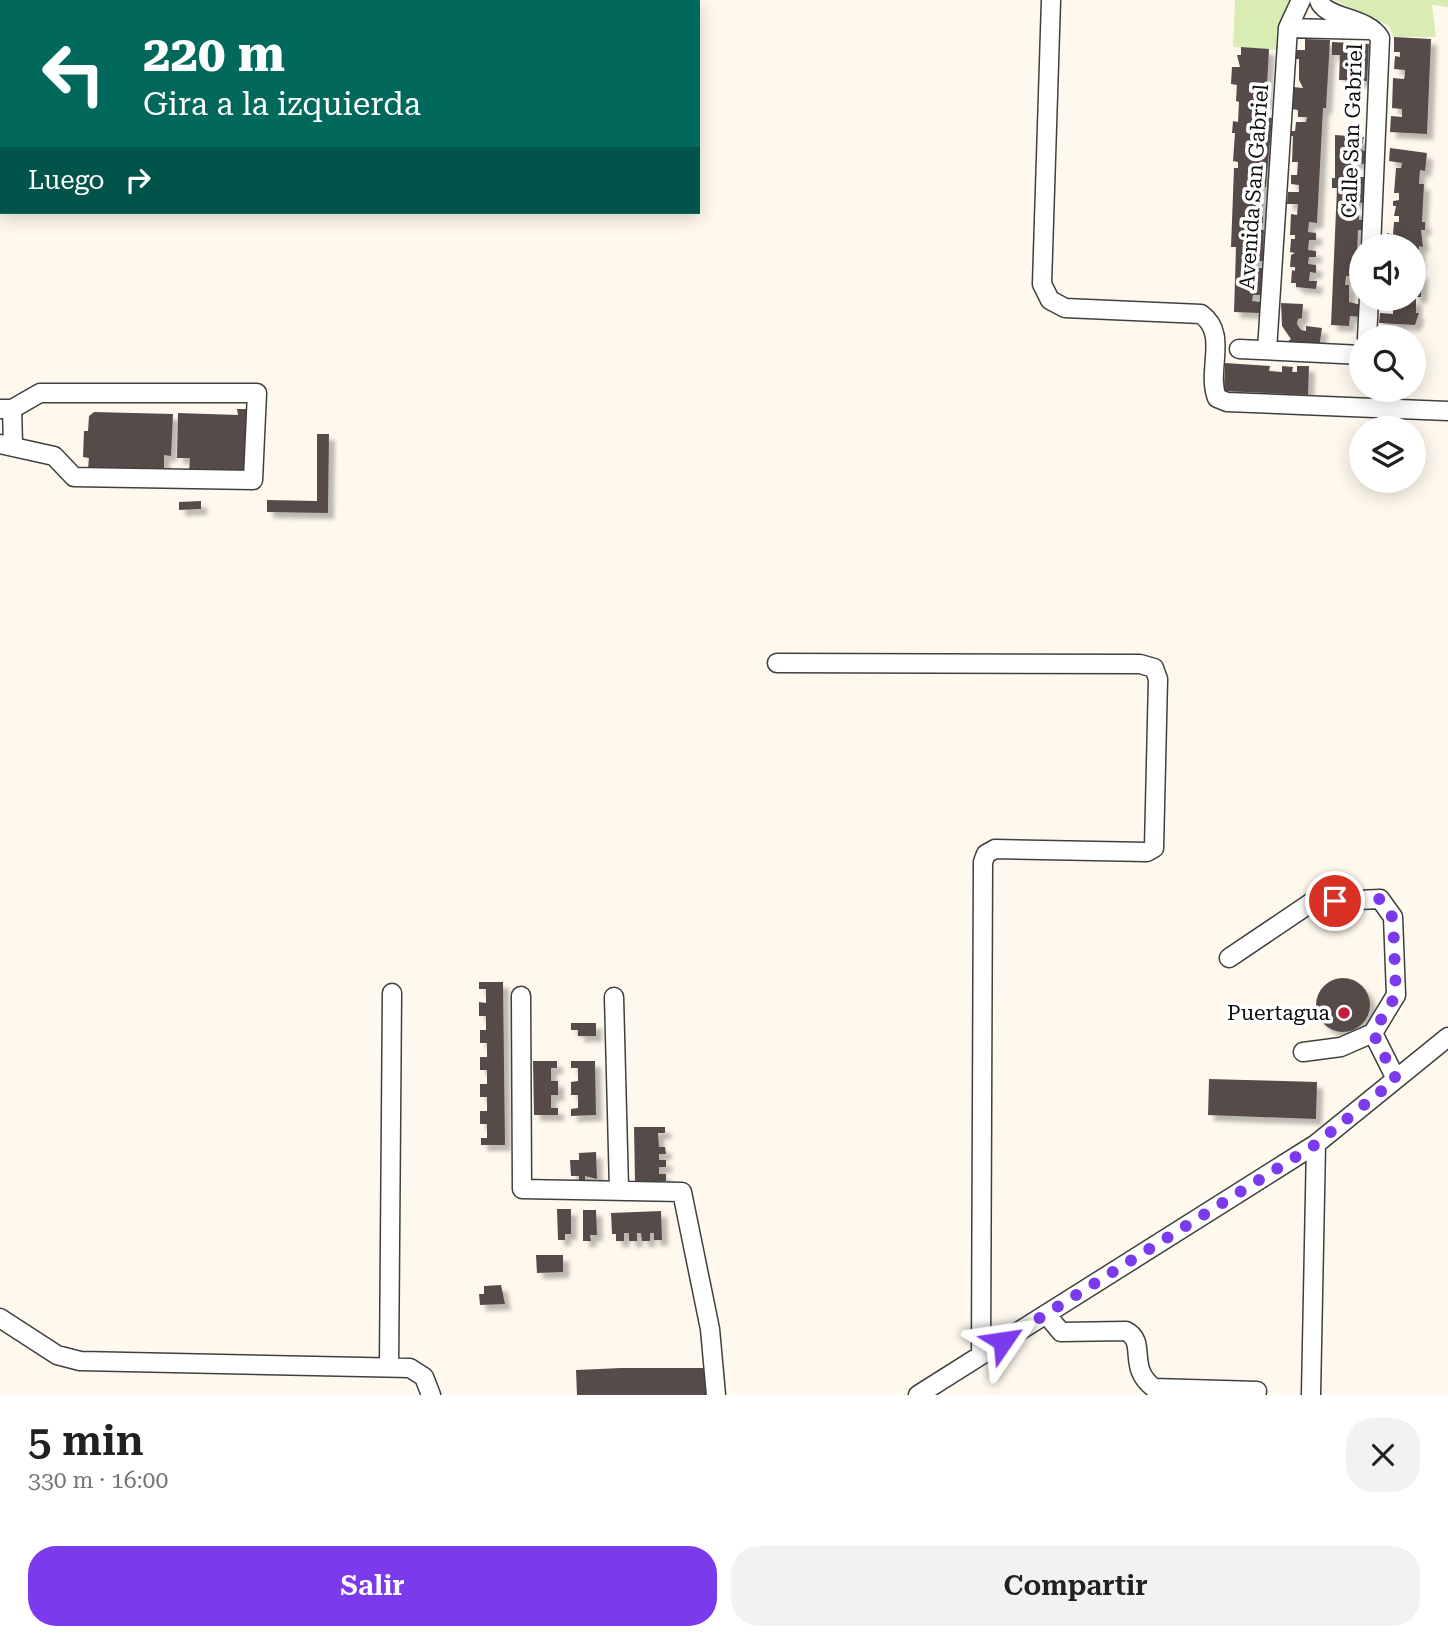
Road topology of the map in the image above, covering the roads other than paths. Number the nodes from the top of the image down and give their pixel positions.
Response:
1 (1051, 0) edge
2 (1301, 0) edge
3 (1322, 5) edge
4 (1287, 28) junction
5 (1375, 30) junction
6 (1372, 234) edge
7 (1238, 349) dead end
8 (1267, 350) junction
9 (1349, 354) edge
10 (6, 409) edge
11 (1448, 411) edge
12 (6, 444) edge
13 (777, 663) dead end
14 (1228, 958) dead end
15 (392, 993) dead end
16 (521, 996) dead end
17 (614, 997) dead end
18 (1373, 1033) junction
19 (1448, 1037) edge
20 (1303, 1052) dead end
21 (1396, 1079) junction
22 (1316, 1144) junction
23 (619, 1189) junction
24 (1046, 1314) junction
25 (0, 1318) edge
26 (981, 1355) junction
27 (389, 1367) junction
28 (1257, 1391) dead end
29 (431, 1395) edge
30 (716, 1395) edge
31 (918, 1395) edge
32 (1311, 1395) edge

1 - 11 street
2 - 4 street
3 - 5 street, Calle San Gabriel
4 - 5 street
4 - 8 street, Avenida San Gabriel
5 - 6 street, Calle San Gabriel
7 - 8 street
8 - 9 street
10 - 12 street
10 - 12 street
13 - 26 street
14 - 18 street
15 - 27 street
16 - 23 street
17 - 23 street
18 - 20 street
18 - 21 street
19 - 21 street
21 - 22 street
22 - 24 street
22 - 32 street
23 - 30 street
24 - 26 street
24 - 28 street
25 - 27 street
26 - 31 street
27 - 29 street

